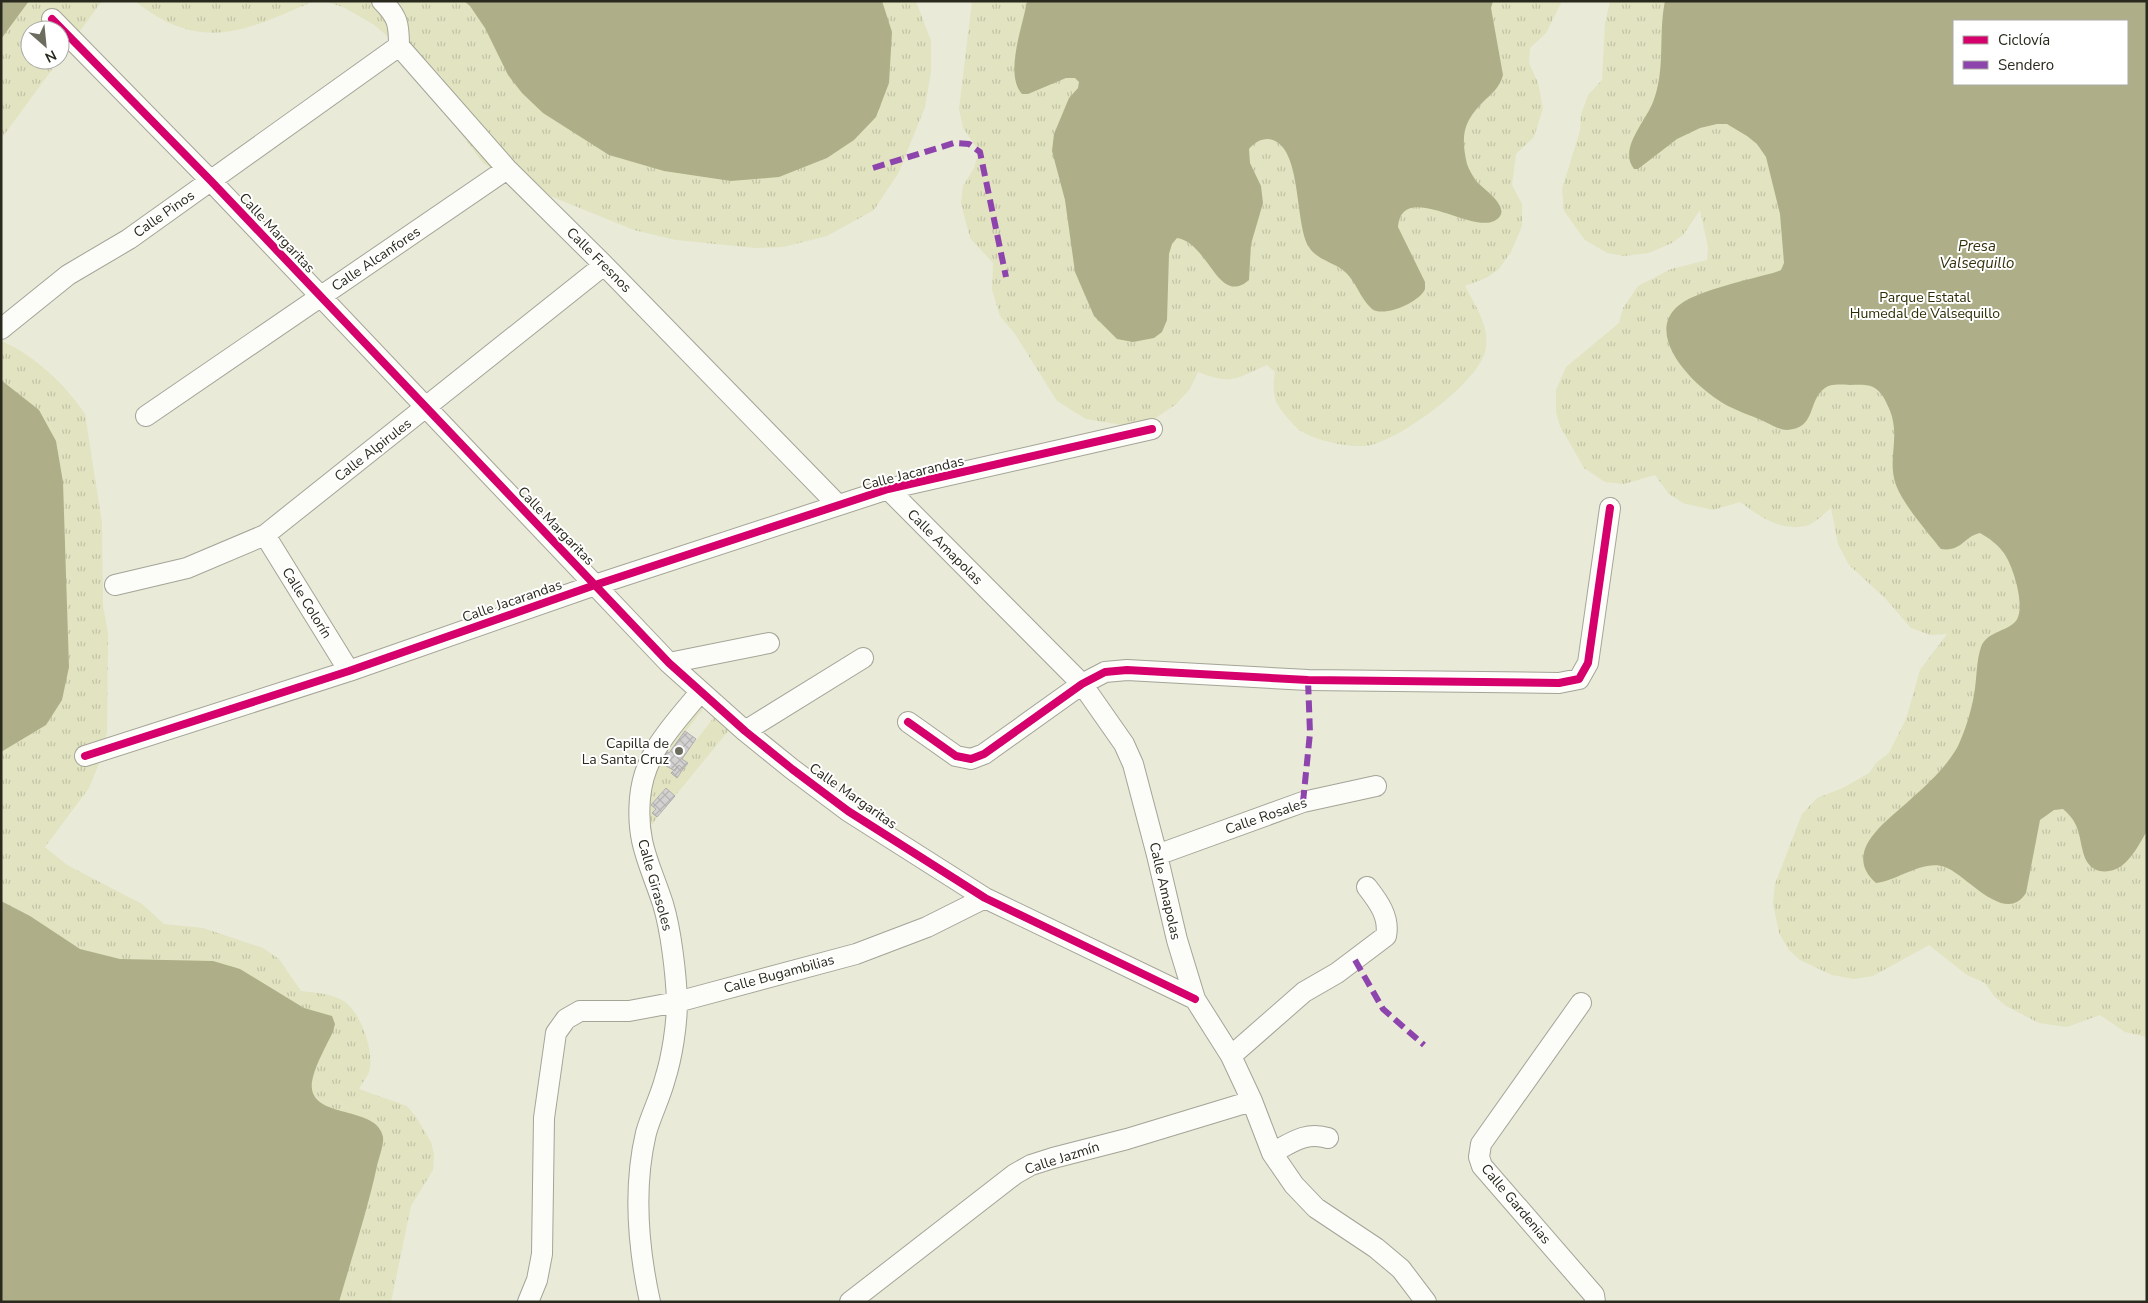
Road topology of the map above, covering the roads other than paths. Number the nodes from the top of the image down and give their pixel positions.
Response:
1 (382, 1) edge
2 (52, 18) dead end
3 (399, 46) junction
4 (507, 169) junction
5 (211, 181) junction
6 (604, 265) junction
7 (320, 298) junction
8 (1, 329) edge
9 (425, 409) junction
10 (146, 416) dead end
11 (1152, 429) dead end
12 (888, 489) junction
13 (838, 505) junction
14 (1610, 508) dead end
15 (265, 535) junction
16 (115, 585) dead end
17 (595, 585) junction
18 (769, 644) dead end
19 (863, 658) dead end
20 (668, 663) junction
21 (349, 671) junction
22 (1082, 684) junction
23 (700, 692) junction
24 (908, 722) dead end
25 (745, 731) junction
26 (85, 756) dead end
27 (1376, 786) dead end
28 (1157, 855) junction
29 (1367, 888) dead end
30 (984, 898) junction
31 (1195, 998) junction
32 (677, 1002) junction
33 (1581, 1003) dead end
34 (1231, 1056) junction
35 (1252, 1101) junction
36 (1328, 1138) dead end
37 (1272, 1154) junction
38 (528, 1302) edge
39 (650, 1302) edge
40 (850, 1302) edge
41 (1426, 1302) edge
42 (1595, 1302) edge

1 - 3 street
2 - 5 street, Calle Margaritas
3 - 4 street, Calle Fresnos
3 - 5 street, Calle Pinos
4 - 6 street, Calle Fresnos
4 - 7 street, Calle Alcanfores
5 - 7 street, Calle Margaritas
5 - 8 street, Calle Pinos
6 - 9 street, Calle Alpirules
6 - 13 street, Calle Fresnos
7 - 9 street, Calle Margaritas
7 - 10 street, Calle Alcanfores
9 - 15 street, Calle Alpirules
9 - 17 street, Calle Margaritas
11 - 12 street, Calle Jacarandas
12 - 13 street, Calle Jacarandas
12 - 22 street, Calle Amapolas
13 - 17 street, Calle Jacarandas
14 - 22 street
15 - 16 street, Calle Alpirules
15 - 21 street, Calle Colorín
17 - 20 street, Calle Margaritas
17 - 21 street, Calle Jacarandas
18 - 20 street
19 - 25 street
20 - 23 street, Calle Margaritas
21 - 26 street, Calle Jacarandas
22 - 24 street
22 - 28 street, Calle Amapolas
23 - 25 street, Calle Margaritas
23 - 32 street, Calle Girasoles
25 - 30 street, Calle Margaritas
27 - 28 street, Calle Rosales
28 - 31 street, Calle Amapolas
29 - 34 street
30 - 31 street, Calle Margaritas
30 - 32 street, Calle Bugambilias
31 - 34 street, Calle Amapolas
32 - 38 street, Calle Bugambilias
32 - 39 street, Calle Girasoles
33 - 42 street, Calle Gardenias
34 - 35 street, Calle Amapolas
35 - 37 street, Calle Amapolas
35 - 40 street, Calle Jazmín
36 - 37 street
37 - 41 street, Calle Amapolas

